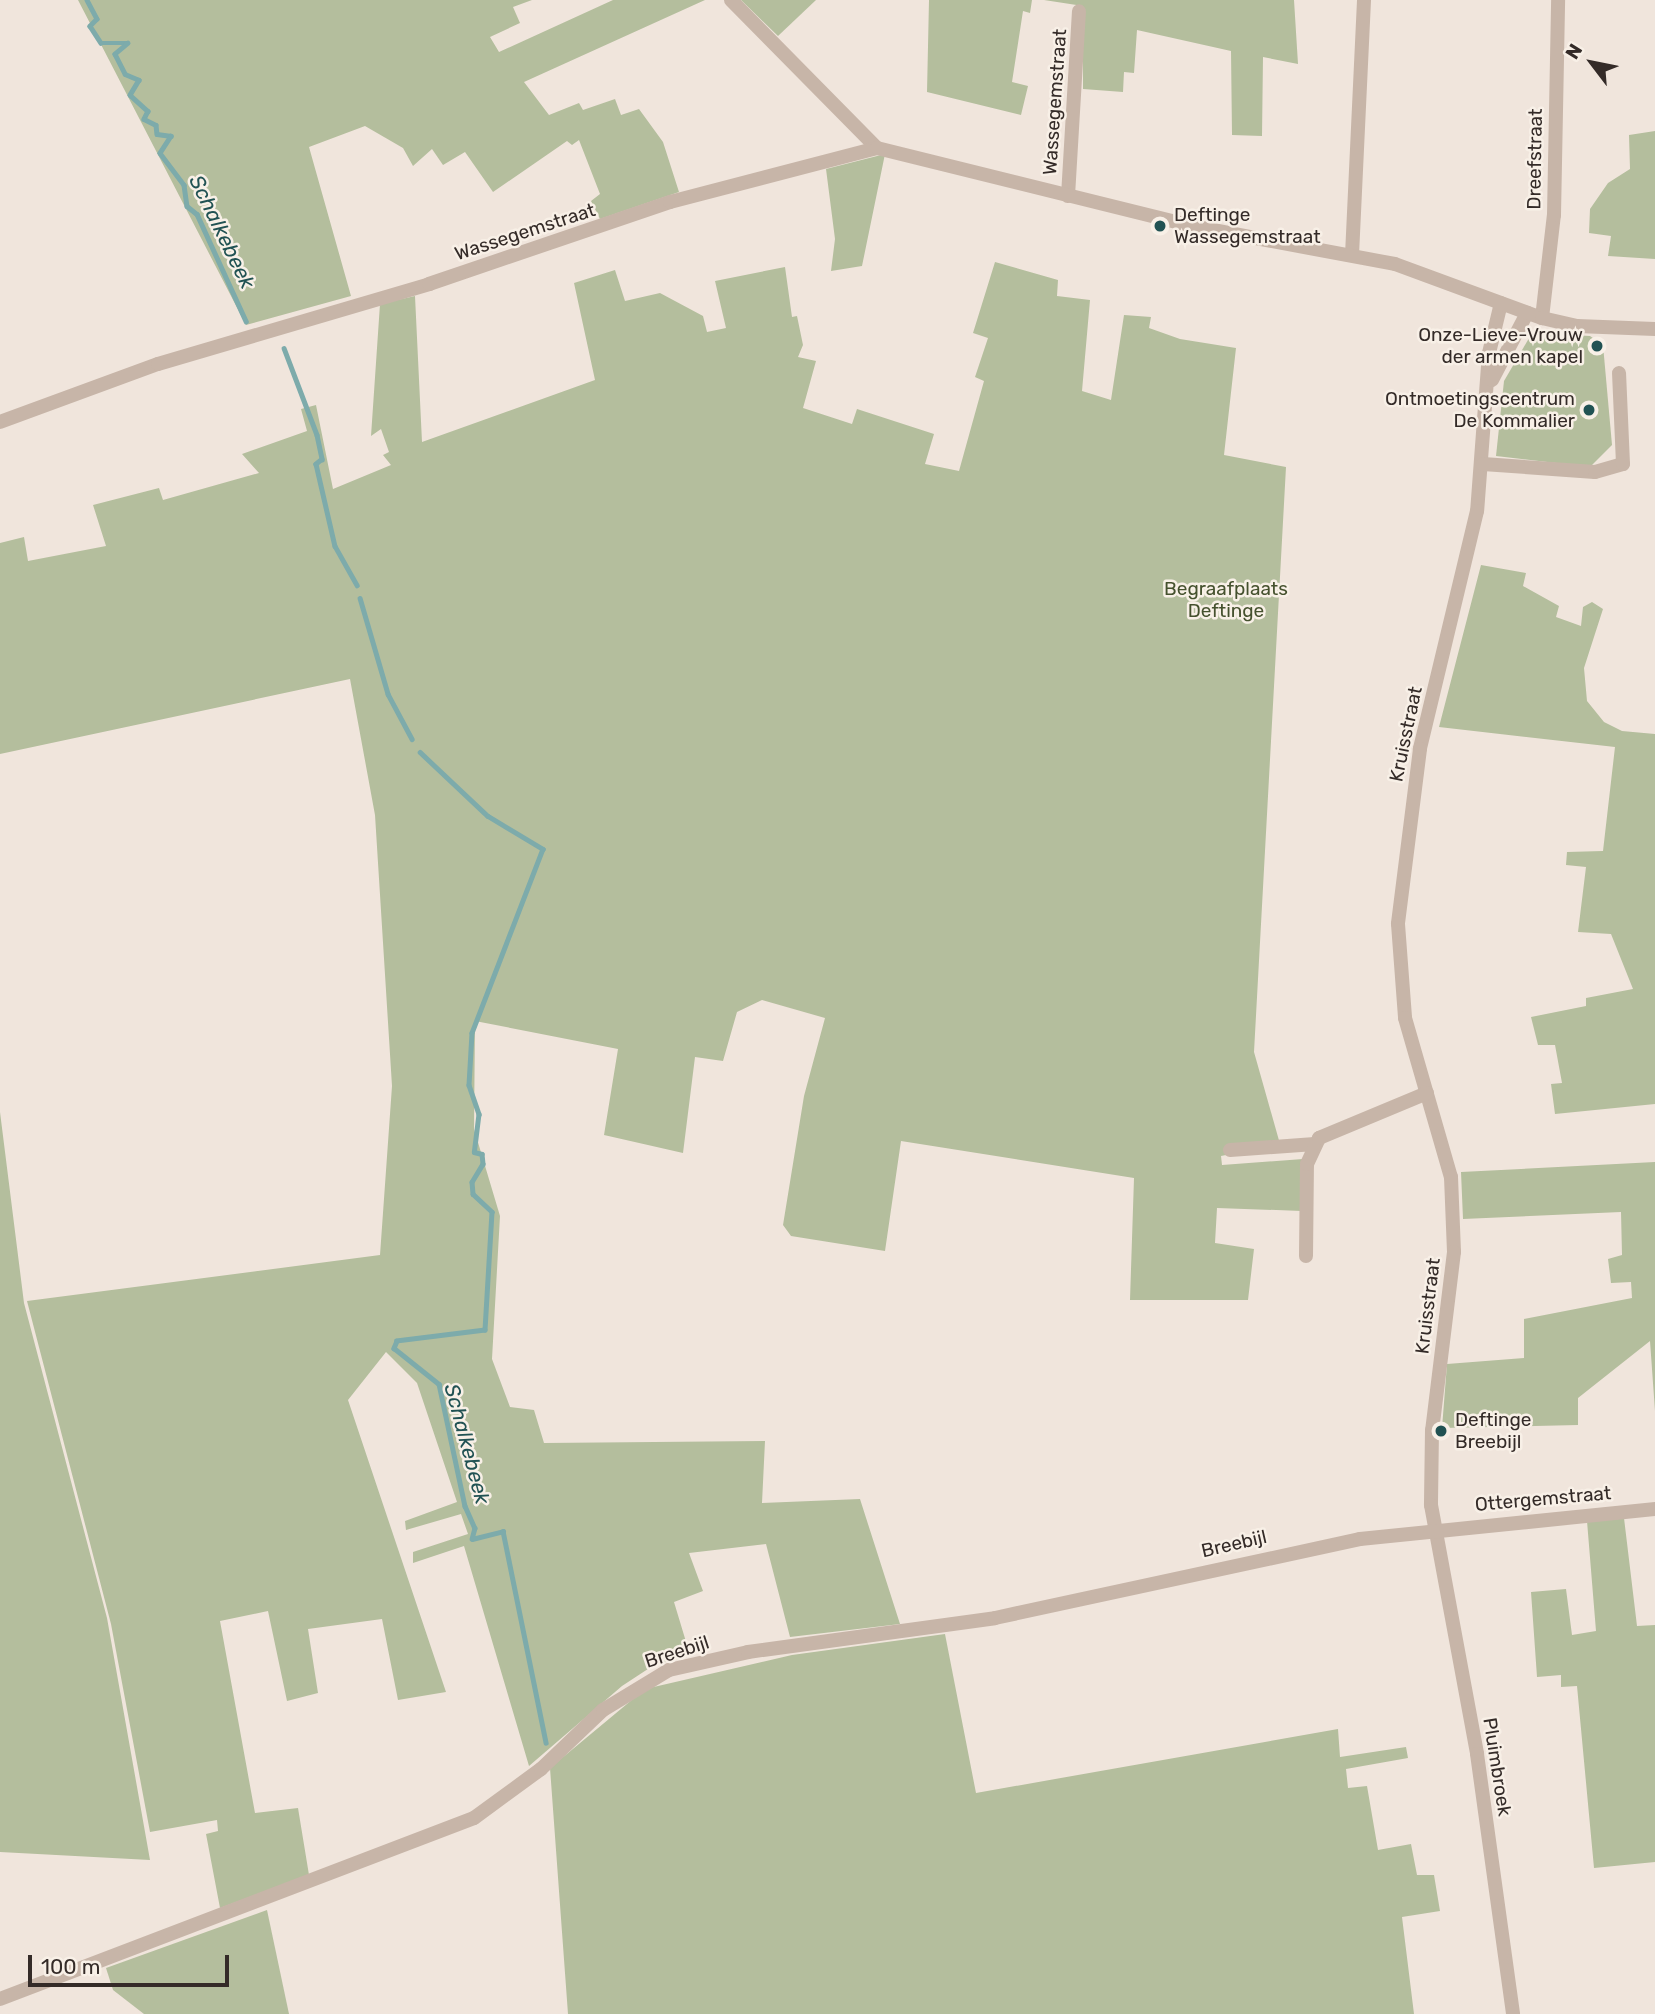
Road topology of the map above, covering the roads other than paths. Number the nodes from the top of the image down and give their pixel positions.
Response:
1 (731, 0) edge
2 (1364, 0) edge
3 (1558, 0) edge
4 (1079, 11) dead end
5 (877, 148) junction
6 (1068, 196) junction
7 (1352, 255) junction
8 (1501, 303) junction
9 (1527, 313) junction
10 (1542, 318) junction
11 (1655, 329) edge
12 (1619, 373) dead end
13 (1490, 384) junction
14 (0, 422) edge
15 (1483, 464) junction
16 (1427, 1093) junction
17 (1315, 1144) junction
18 (1230, 1150) dead end
19 (1306, 1256) dead end
20 (1655, 1509) edge
21 (1434, 1527) junction
22 (0, 1999) edge
23 (1513, 2014) edge

1 - 5 street
2 - 7 street
3 - 10 street, Dreefstraat
4 - 6 street, Wassegemstraat
5 - 6 street, Wassegemstraat
5 - 14 street, Wassegemstraat
6 - 7 street, Wassegemstraat
7 - 8 street, Wassegemstraat
8 - 9 street, Wassegemstraat
8 - 13 street, Kruisstraat
9 - 10 street, Wassegemstraat
9 - 13 street, Kruisstraat
10 - 11 street, Wassegemstraat
12 - 15 street
13 - 15 street, Kruisstraat
15 - 16 street, Kruisstraat
16 - 17 street
16 - 21 street, Kruisstraat
17 - 18 street
17 - 19 street
20 - 21 street, Ottergemstraat
21 - 22 street, Breebijl
21 - 23 street, Pluimbroek

